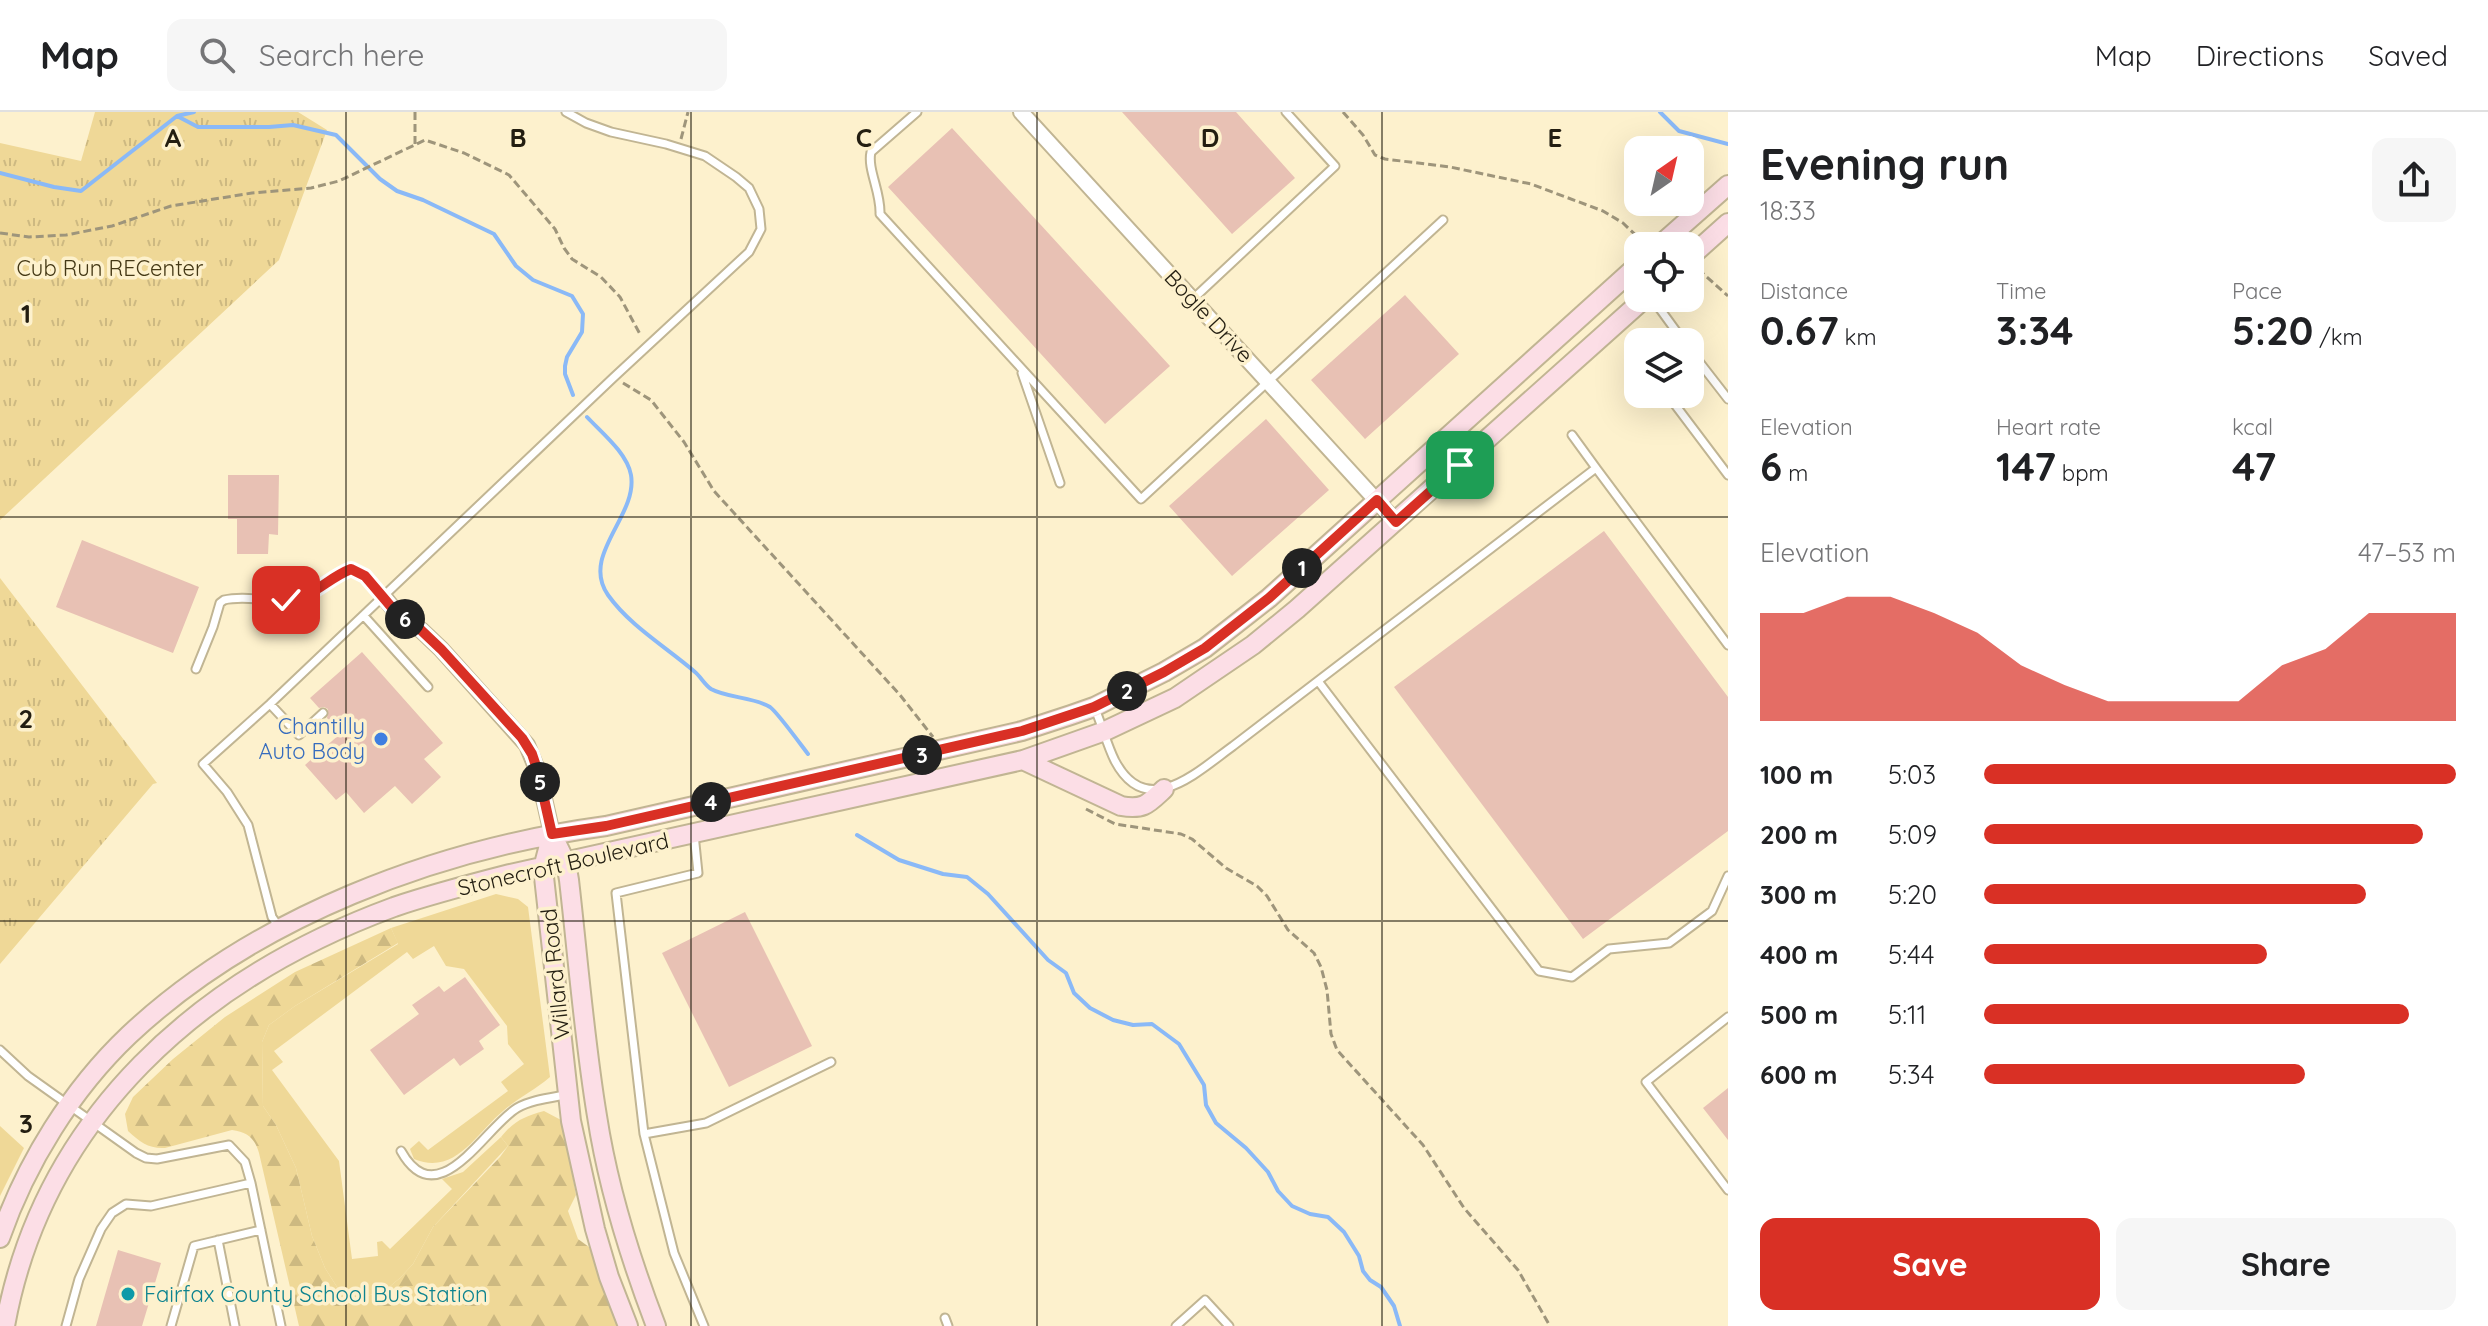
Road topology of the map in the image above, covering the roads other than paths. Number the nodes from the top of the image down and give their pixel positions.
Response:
1 (566, 112) edge
2 (917, 112) edge
3 (1021, 112) edge
4 (1286, 112) edge
5 (1728, 185) edge
6 (1443, 220) dead end
7 (1728, 223) edge
8 (1667, 232) edge
9 (1704, 249) edge
10 (1624, 282) edge
11 (1193, 299) junction
12 (1629, 312) edge
13 (1020, 367) junction
14 (1704, 368) edge
15 (1269, 381) junction
16 (1728, 399) edge
17 (1677, 408) edge
18 (1572, 435) dead end
19 (1728, 460) edge
20 (1720, 465) junction
21 (1596, 468) junction
22 (1728, 475) edge
23 (1060, 483) dead end
24 (1377, 500) junction
25 (1396, 522) junction
26 (384, 597) junction
27 (364, 616) junction
28 (1728, 645) edge
29 (196, 669) dead end
30 (1318, 681) junction
31 (428, 687) dead end
32 (270, 704) junction
33 (1094, 707) junction
34 (323, 713) dead end
35 (1105, 731) junction
36 (1023, 760) junction
37 (1164, 789) junction
38 (552, 834) junction
39 (694, 834) junction
40 (566, 863) junction
41 (543, 868) junction
42 (1728, 876) edge
43 (281, 929) junction
44 (1728, 1017) edge
45 (0, 1050) edge
46 (831, 1062) dead end
47 (568, 1095) junction
48 (70, 1105) junction
49 (92, 1121) junction
50 (644, 1134) junction
51 (401, 1151) dead end
52 (251, 1183) junction
53 (1728, 1190) edge
54 (261, 1230) junction
55 (0, 1238) edge
56 (218, 1240) junction
57 (5, 1326) edge
58 (66, 1326) edge
59 (171, 1326) edge
60 (235, 1326) edge
61 (281, 1326) edge
62 (628, 1326) edge
63 (656, 1326) edge
64 (704, 1326) edge
65 (1176, 1326) edge
66 (1229, 1326) edge

1 - 26 lane
2 - 13 lane
3 - 11 street, Bogle Drive
4 - 11 lane
5 - 8 main road
6 - 15 lane
7 - 9 main road
10 - 24 main road, Stonecroft Boulevard
11 - 15 street, Bogle Drive
12 - 25 main road, Stonecroft Boulevard
13 - 15 lane
13 - 23 lane
14 - 16 lane
15 - 24 street, Bogle Drive
17 - 20 lane
18 - 21 lane
19 - 20 lane
20 - 22 lane
21 - 28 lane
21 - 30 lane
24 - 25 street, Bogle Drive
24 - 33 main road, Stonecroft Boulevard
25 - 35 main road, Stonecroft Boulevard
26 - 27 lane
26 - 29 lane
26 - 38 street
27 - 31 lane
27 - 32 lane
30 - 37 lane
30 - 42 lane
32 - 34 lane
32 - 43 lane
33 - 35 lane
33 - 38 main road, Stonecroft Boulevard
35 - 36 main road, Stonecroft Boulevard
35 - 37 lane
36 - 37 main road
36 - 39 main road, Stonecroft Boulevard
38 - 40 main road, Willard Road
38 - 41 main road, Willard Road
38 - 43 main road, Stonecroft Boulevard
39 - 40 main road, Stonecroft Boulevard
39 - 50 lane
40 - 41 main road, Stonecroft Boulevard
40 - 63 main road, Willard Road
41 - 47 main road, Willard Road
41 - 49 main road, Stonecroft Boulevard
43 - 48 main road, Stonecroft Boulevard
44 - 53 lane
45 - 48 lane
46 - 50 lane
47 - 51 lane
47 - 62 main road, Willard Road
48 - 49 lane
48 - 55 main road, Stonecroft Boulevard
49 - 52 lane
49 - 57 main road, Stonecroft Boulevard
50 - 64 lane
52 - 54 lane
52 - 58 lane
54 - 56 lane
54 - 61 lane
56 - 59 lane
56 - 60 lane
65 - 66 lane

